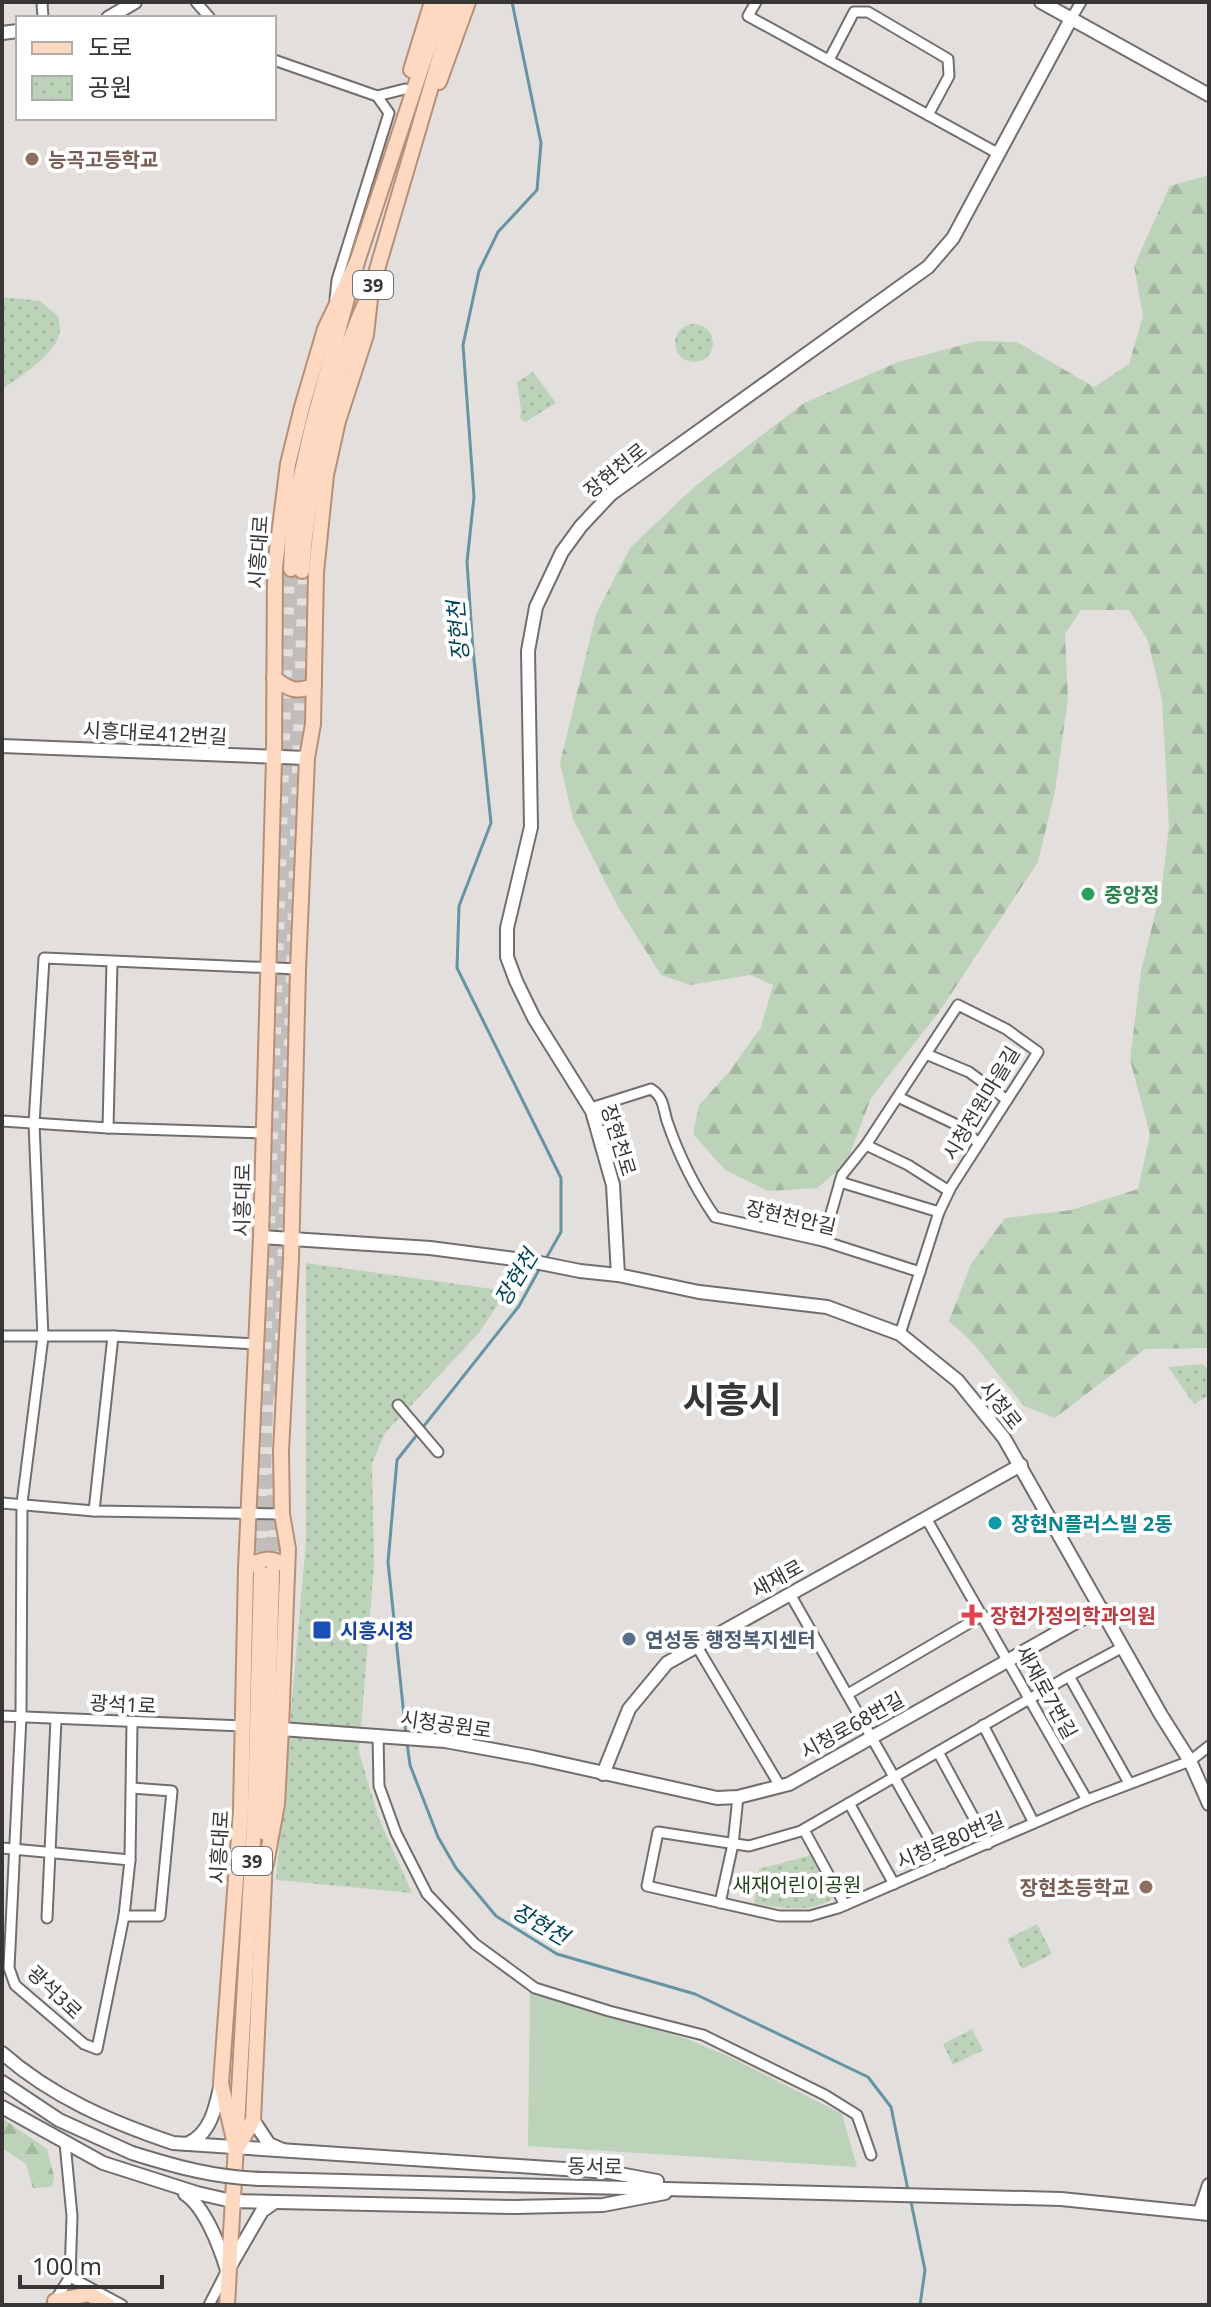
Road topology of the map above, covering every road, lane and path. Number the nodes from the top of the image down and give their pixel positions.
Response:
1 (135, 2) edge
2 (432, 2) edge
3 (443, 2) edge
4 (456, 2) edge
5 (468, 2) edge
6 (756, 2) edge
7 (1041, 2) edge
8 (1081, 2) edge
9 (111, 16) edge
10 (1071, 19) junction
11 (829, 60) junction
12 (276, 61) edge
13 (405, 89) junction
14 (1209, 95) edge
15 (377, 96) junction
16 (928, 115) junction
17 (423, 119) junction
18 (398, 134) junction
19 (999, 154) junction
20 (357, 262) junction
21 (371, 290) junction
22 (334, 307) junction
23 (274, 678) junction
24 (314, 685) junction
25 (2, 746) edge
26 (274, 758) junction
27 (307, 758) junction
28 (112, 962) junction
29 (268, 966) junction
30 (298, 969) junction
31 (926, 1054) junction
32 (898, 1097) junction
33 (1007, 1100) junction
34 (591, 1108) junction
35 (2, 1121) edge
36 (34, 1124) junction
37 (108, 1128) junction
38 (264, 1133) junction
39 (979, 1143) junction
40 (866, 1145) junction
41 (840, 1182) junction
42 (949, 1191) junction
43 (939, 1212) junction
44 (261, 1237) junction
45 (292, 1239) junction
46 (823, 1241) junction
47 (920, 1272) junction
48 (618, 1275) junction
49 (900, 1334) junction
50 (2, 1336) edge
51 (113, 1336) junction
52 (43, 1337) junction
53 (257, 1344) junction
54 (398, 1405) dead end
55 (252, 1448) junction
56 (281, 1451) junction
57 (438, 1452) dead end
58 (1021, 1465) junction
59 (2, 1503) edge
60 (22, 1503) junction
61 (94, 1511) junction
62 (249, 1513) junction
63 (282, 1514) junction
64 (926, 1518) junction
65 (287, 1567) junction
66 (260, 1571) junction
67 (790, 1594) junction
68 (1101, 1608) junction
69 (983, 1615) junction
70 (696, 1645) junction
71 (1123, 1647) junction
72 (1009, 1659) junction
73 (1069, 1676) junction
74 (848, 1694) junction
75 (1030, 1698) junction
76 (2, 1716) edge
77 (21, 1716) junction
78 (56, 1719) junction
79 (132, 1723) junction
80 (983, 1725) junction
81 (243, 1726) junction
82 (281, 1729) junction
83 (383, 1736) junction
84 (872, 1736) junction
85 (1209, 1746) edge
86 (938, 1752) junction
87 (1190, 1761) junction
88 (603, 1774) junction
89 (896, 1776) junction
90 (1129, 1783) junction
91 (780, 1786) junction
92 (132, 1788) junction
93 (738, 1797) junction
94 (1087, 1800) junction
95 (849, 1803) junction
96 (1209, 1804) edge
97 (1034, 1823) junction
98 (804, 1830) junction
99 (733, 1844) junction
100 (988, 1844) junction
101 (2, 1848) edge
102 (16, 1848) junction
103 (49, 1853) junction
104 (130, 1860) junction
105 (943, 1863) junction
106 (266, 1864) junction
107 (894, 1884) junction
108 (720, 1903) junction
109 (845, 1905) junction
110 (124, 1916) junction
111 (47, 1918) dead end
112 (2, 2053) edge
113 (2, 2082) edge
114 (221, 2083) junction
115 (2, 2107) edge
116 (253, 2120) junction
117 (65, 2143) junction
118 (184, 2145) junction
119 (236, 2149) junction
120 (286, 2152) junction
121 (871, 2155) dead end
122 (1209, 2185) edge
123 (172, 2186) junction
124 (691, 2188) junction
125 (232, 2201) junction
126 (276, 2202) junction
127 (1205, 2213) edge
128 (227, 2270) junction
129 (70, 2277) junction
130 (53, 2303) edge
131 (108, 2305) edge
132 (122, 2305) edge
133 (209, 2305) edge
134 (227, 2305) edge

1 - 9 street
2 - 13 main road, 시흥대로
3 - 18 main road, 시흥대로 / 39
4 - 17 main road, 시흥대로 / 39
5 - 17 main road, 시흥대로
6 - 11 street
7 - 10 street
8 - 10 street
10 - 14 street
10 - 19 street, 장현천로
11 - 16 street
11 - 16 street
12 - 15 street
13 - 15 street
13 - 18 main road, 시흥대로
15 - 22 street
16 - 19 street
17 - 21 main road, 시흥대로 / 39
18 - 20 main road, 시흥대로 / 39
19 - 34 street, 장현천로
20 - 21 main road, 시흥대로 / 39
20 - 22 main road, 시흥대로
21 - 24 main road, 시흥대로
22 - 23 main road, 시흥대로
23 - 24 main road
23 - 26 main road, 시흥대로
24 - 27 main road, 시흥대로
25 - 26 street, 시흥대로412번길
26 - 27 street, 시흥대로412번길
26 - 29 main road, 시흥대로
27 - 30 main road, 시흥대로
28 - 29 street
28 - 36 street, 광석3로
28 - 37 street
29 - 30 street
29 - 38 main road, 시흥대로
30 - 45 main road, 시흥대로
31 - 32 street, 시청전원마을길
31 - 33 street
31 - 33 street, 시청전원마을길
32 - 39 street
32 - 40 street, 시청전원마을길
33 - 39 street, 시청전원마을길
34 - 46 street, 장현천안길
34 - 48 street, 장현천로
35 - 36 street
36 - 37 street
36 - 52 street, 광석3로
37 - 38 street
38 - 44 main road, 시흥대로
39 - 42 street, 시청전원마을길
40 - 41 street, 시청전원마을길
40 - 42 street
41 - 43 street
41 - 46 street, 시청전원마을길
42 - 43 street, 시청전원마을길
43 - 47 street, 시청전원마을길
44 - 45 street, 시청로
44 - 53 main road, 시흥대로
45 - 48 street, 시청로
45 - 56 main road, 시흥대로
46 - 47 street, 장현천안길
47 - 49 street, 시청전원마을길
48 - 49 street, 시청로
49 - 58 street, 시청로
50 - 52 street
51 - 52 street
51 - 53 street
51 - 61 street
52 - 60 street, 광석3로
53 - 55 main road, 시흥대로
54 - 57 street
55 - 56 main road
55 - 62 main road, 시흥대로
56 - 63 main road, 시흥대로
58 - 64 street, 새재로
58 - 68 street, 시청로
59 - 60 street
60 - 61 street
60 - 77 street, 광석3로
61 - 62 street
62 - 63 street
62 - 66 main road, 시흥대로
63 - 65 main road, 시흥대로
64 - 67 street, 새재로
64 - 69 street, 새재로7번길
65 - 66 main road
65 - 82 main road, 시흥대로
66 - 81 main road, 시흥대로
66 - 106 main road, 시흥대로 / 39
66 - 119 main road, 시흥대로 / 39
67 - 70 street, 새재로
67 - 74 street
68 - 71 street, 시청로
68 - 72 street, 시청로68번길
69 - 72 street, 새재로7번길
69 - 74 street
70 - 88 street, 새재로
70 - 91 street
71 - 73 street
71 - 87 street, 시청로
72 - 75 street, 새재로7번길
72 - 84 street, 시청로68번길
73 - 75 street
73 - 90 street
74 - 84 street
75 - 80 street
75 - 94 street, 새재로7번길
76 - 77 street, 광석1로
77 - 78 street, 광석1로
77 - 102 street, 광석3로
78 - 79 street, 광석1로
78 - 103 street
79 - 81 street, 광석1로
79 - 92 street
80 - 86 street
80 - 97 street
81 - 114 main road, 시흥대로
82 - 83 street, 시청공원로
82 - 106 main road, 시흥대로
83 - 88 street, 시청공원로
83 - 121 street
84 - 89 street
84 - 91 street, 시청로68번길
85 - 87 street, 시청로80번길
86 - 89 street
86 - 100 street
87 - 90 street, 시청로80번길
87 - 96 street, 시청로
88 - 93 street, 시청로68번길
89 - 95 street
89 - 105 street
90 - 94 street, 시청로80번길
91 - 93 street, 시청로68번길
92 - 104 street
92 - 110 street
93 - 99 street
94 - 97 street, 시청로80번길
95 - 98 street
95 - 107 street
97 - 100 street, 시청로80번길
98 - 99 street
98 - 109 street
99 - 108 street
99 - 108 street, 시청로80번길
100 - 105 street, 시청로80번길
101 - 102 street
102 - 103 street
102 - 110 street, 광석3로
103 - 104 street
103 - 111 street
104 - 110 street
105 - 107 street, 시청로80번길
106 - 116 main road, 시흥대로 / 39
107 - 109 street, 시청로80번길
108 - 109 street, 시청로80번길
112 - 118 street
113 - 124 street, 동서로, bridge
114 - 118 street
114 - 119 main road, 시흥대로
115 - 117 street
116 - 119 main road, 시흥대로 / 39
116 - 120 street
117 - 123 street
117 - 129 street
118 - 119 street
119 - 120 street
119 - 125 main road, 시흥대로 / 39
120 - 124 street
122 - 127 street
123 - 125 street
123 - 128 street
124 - 126 street
124 - 127 street, 동서로
125 - 126 street
125 - 128 main road, 시흥대로 / 39
126 - 128 street
128 - 133 street
128 - 134 main road, 시흥대로 / 39
129 - 130 street
129 - 132 street
130 - 131 main road

